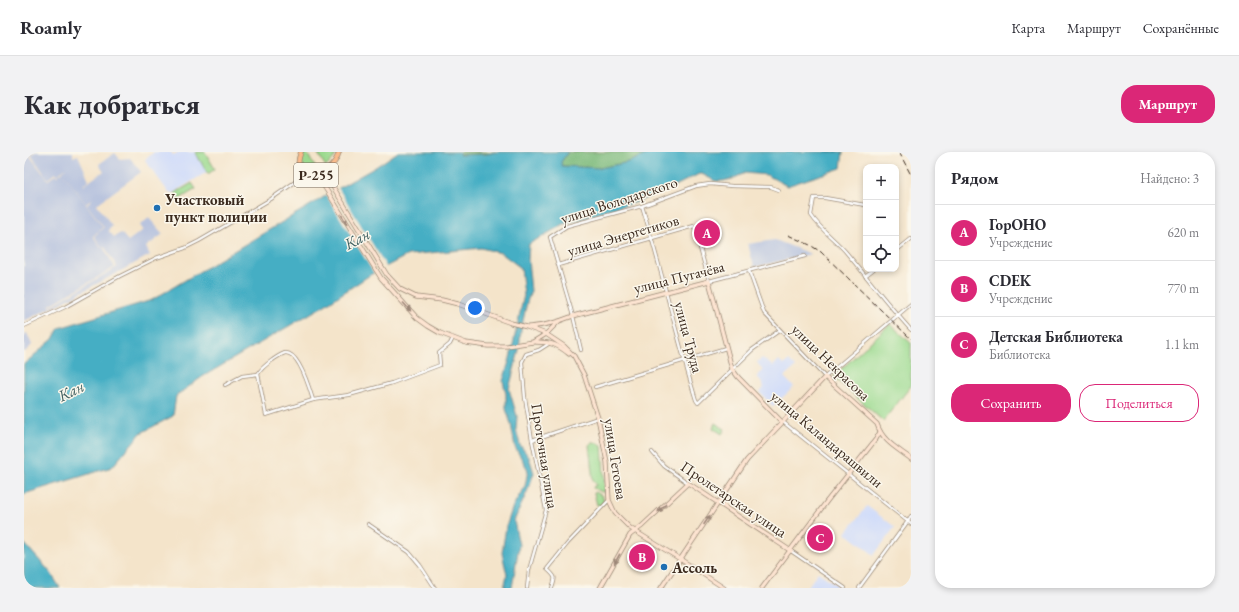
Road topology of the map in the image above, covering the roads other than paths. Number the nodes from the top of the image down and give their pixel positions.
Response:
1 (301, 152) edge
2 (339, 152) edge
3 (343, 152) edge
4 (334, 161) junction
5 (299, 165) junction
6 (331, 166) junction
7 (311, 175) junction
8 (295, 182) junction
9 (779, 190) dead end
10 (863, 204) edge
11 (642, 206) junction
12 (652, 238) junction
13 (911, 239) edge
14 (899, 249) edge
15 (806, 256) dead end
16 (558, 265) junction
17 (749, 271) junction
18 (870, 272) edge
19 (865, 276) junction
20 (709, 282) junction
21 (666, 292) junction
22 (911, 304) edge
23 (897, 315) junction
24 (573, 316) junction
25 (559, 321) junction
26 (24, 326) edge
27 (528, 327) junction
28 (780, 330) junction
29 (911, 330) edge
30 (546, 334) junction
31 (453, 338) junction
32 (533, 342) junction
33 (551, 343) junction
34 (726, 348) junction
35 (581, 350) dead end
36 (684, 360) junction
37 (577, 362) junction
38 (732, 369) junction
39 (258, 374) junction
40 (825, 377) junction
41 (225, 385) dead end
42 (595, 387) dead end
43 (313, 400) junction
44 (598, 418) junction
45 (782, 422) junction
46 (880, 432) junction
47 (876, 439) junction
48 (885, 439) junction
49 (532, 440) junction
50 (652, 452) dead end
51 (911, 459) edge
52 (848, 474) junction
53 (688, 483) junction
54 (609, 500) junction
55 (718, 504) junction
56 (911, 516) edge
57 (910, 522) edge
58 (368, 524) dead end
59 (635, 531) junction
60 (791, 551) junction
61 (680, 559) junction
62 (435, 588) edge
63 (527, 588) edge
64 (552, 588) edge
65 (600, 588) edge
66 (661, 588) edge
67 (724, 588) edge
68 (762, 588) edge
69 (845, 588) edge
70 (859, 588) edge

1 - 5 main road, Р-255
2 - 4 main road, Р-255
3 - 4 main road, Р-255
4 - 6 main road, Р-255
5 - 7 main road, Р-255
5 - 8 street
6 - 7 main road, Р-255
6 - 27 main road, Р-255
7 - 8 street
7 -> 31 main road, Р-255
8 - 26 street
9 - 11 street, улица Володарского
10 - 19 street
11 - 12 street, улица Труда
11 - 16 street, улица Володарского
12 - 16 street, улица Энергетиков
12 - 20 street, улица Энергетиков
12 - 21 street, улица Труда
13 - 14 street
15 - 17 street, улица Пугачёва
16 - 24 street
17 - 20 street, улица Пугачёва
17 - 28 street, улица Некрасова
18 - 19 street
19 - 23 street
20 - 21 main road, улица Пугачёва / Р-255
20 - 34 main road
21 - 24 main road, улица Пугачёва / Р-255
21 - 36 street, улица Труда
22 - 23 street
23 - 29 street
23 - 40 street
24 - 25 main road, улица Пугачёва / Р-255
24 - 35 street
25 - 27 main road, Р-255
25 - 30 main road, Р-255
27 - 30 main road
28 - 38 street
28 - 40 street, улица Некрасова
30 - 32 main road, Р-255
30 - 37 main road
31 - 32 main road, Р-255
31 - 43 street
32 - 33 main road
33 - 37 main road
33 - 49 street, Проточная улица
34 - 36 street
34 - 38 main road
36 - 38 street, улица Труда
36 - 42 street
37 - 44 main road, улица Гетоева
38 - 45 main road, улица Каландарашвили
39 - 41 street
39 - 43 street
39 - 43 street
40 - 45 main road
40 - 46 main road, улица Некрасова
44 - 49 street
44 - 54 main road, улица Гетоева
45 - 52 street, улица Каландарашвили
45 - 55 main road
46 - 47 main road
46 - 48 main road, улица Некрасова
47 - 48 main road
47 - 52 main road
48 - 51 main road, улица Некрасова
49 - 63 street, Проточная улица
50 - 53 street, Пролетарская улица
52 - 57 street, улица Каландарашвили
52 - 60 main road
53 - 55 main road, Пролетарская улица
53 -> 59 main road
54 - 59 main road, улица Гетоева
54 - 64 street
55 - 60 main road, Пролетарская улица
61 -> 55 main road
56 - 57 street
57 - 70 street
58 - 62 street
59 - 61 main road, улица Гетоева
59 -> 65 main road
60 - 68 main road
60 - 69 street, Пролетарская улица
61 - 66 main road
61 - 67 main road, улица Гетоева

